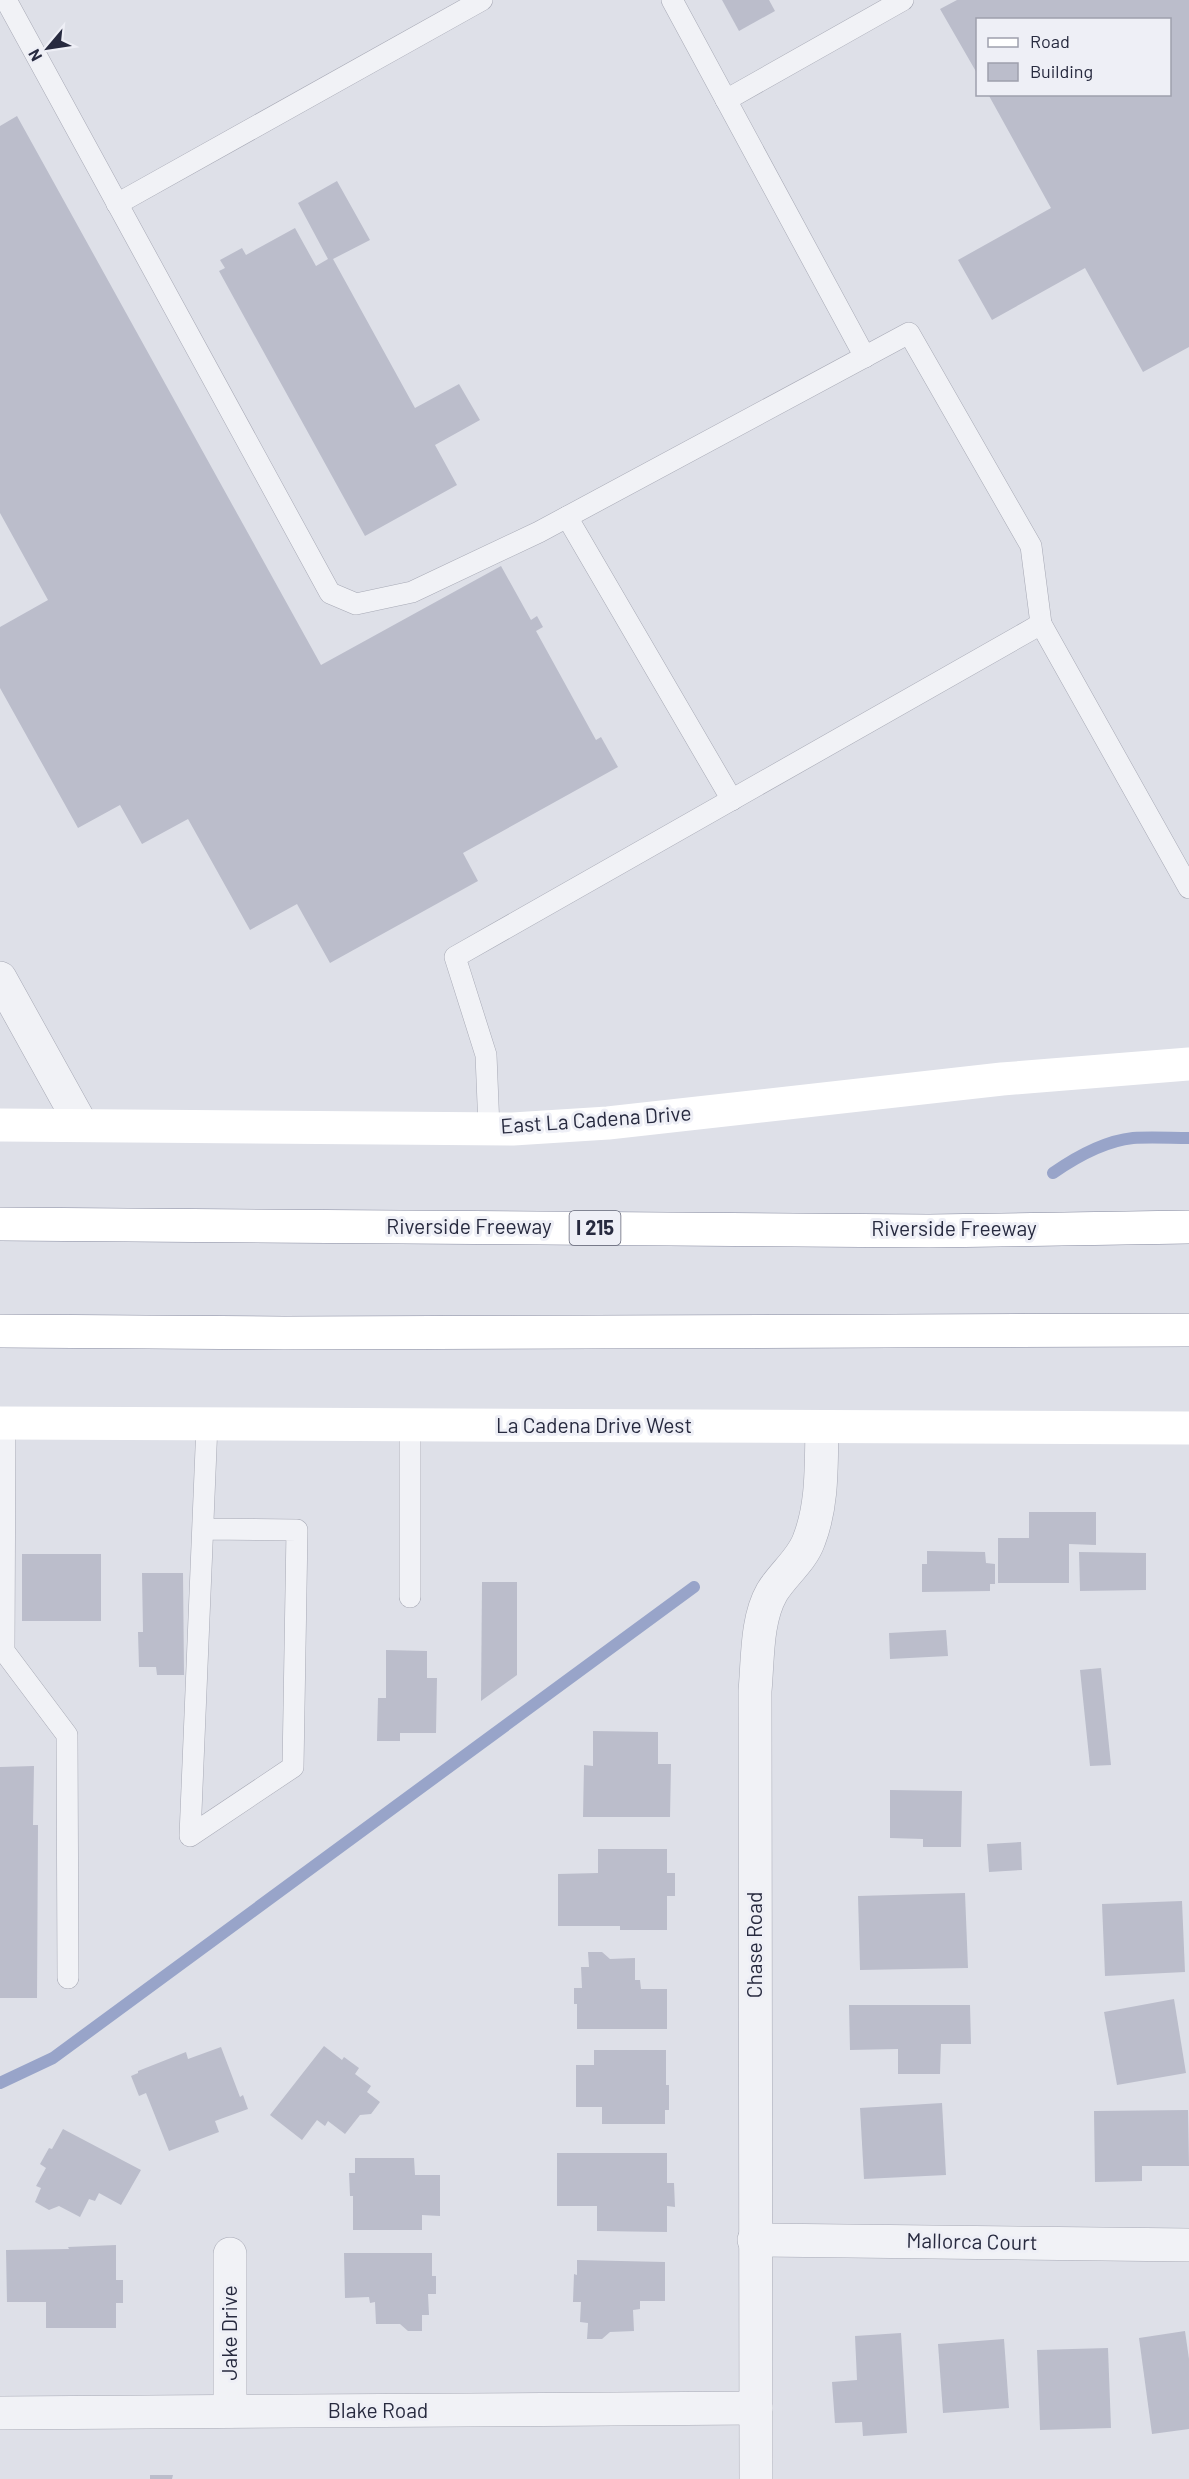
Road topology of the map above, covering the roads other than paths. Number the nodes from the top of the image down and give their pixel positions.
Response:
1 (6, 0) edge
2 (482, 0) edge
3 (672, 0) edge
4 (903, 0) edge
5 (726, 100) junction
6 (117, 204) junction
7 (865, 357) junction
8 (567, 517) junction
9 (1041, 624) junction
10 (732, 800) junction
11 (1189, 888) edge
12 (0, 978) edge
13 (1189, 1064) edge
14 (81, 1124) junction
15 (0, 1125) edge
16 (489, 1128) junction
17 (0, 1224) edge
18 (1189, 1227) edge
19 (1189, 1330) edge
20 (0, 1331) edge
21 (2, 1423) edge
22 (207, 1424) junction
23 (410, 1426) junction
24 (822, 1427) junction
25 (1189, 1428) edge
26 (203, 1529) junction
27 (410, 1597) dead end
28 (68, 1978) dead end
29 (754, 2240) junction
30 (1189, 2245) edge
31 (230, 2254) dead end
32 (756, 2408) junction
33 (230, 2411) junction
34 (0, 2413) edge
35 (756, 2479) edge

1 - 6 lane
2 - 6 lane
3 - 5 lane
4 - 5 lane
5 - 7 lane
6 - 8 lane
7 - 8 lane
7 - 9 lane
8 - 10 lane
9 - 10 lane
9 - 11 lane
10 - 16 lane
12 - 14 street
13 - 16 main road, East La Cadena Drive
14 - 15 main road, East La Cadena Drive
14 - 16 main road, East La Cadena Drive
17 - 18 main road, Riverside Freeway / I 215
19 - 20 main road
21 - 22 main road, La Cadena Drive West
21 - 28 lane
22 - 23 main road, La Cadena Drive West
22 - 26 lane
23 - 24 main road, La Cadena Drive West
23 - 27 lane
24 - 25 main road, La Cadena Drive West
24 - 29 street, Chase Road
26 - 26 lane
29 - 30 street, Mallorca Court
29 - 32 street, Chase Road
31 - 33 street, Jake Drive
32 - 33 street, Blake Road
32 - 35 street, Chase Road
33 - 34 street, Blake Road

